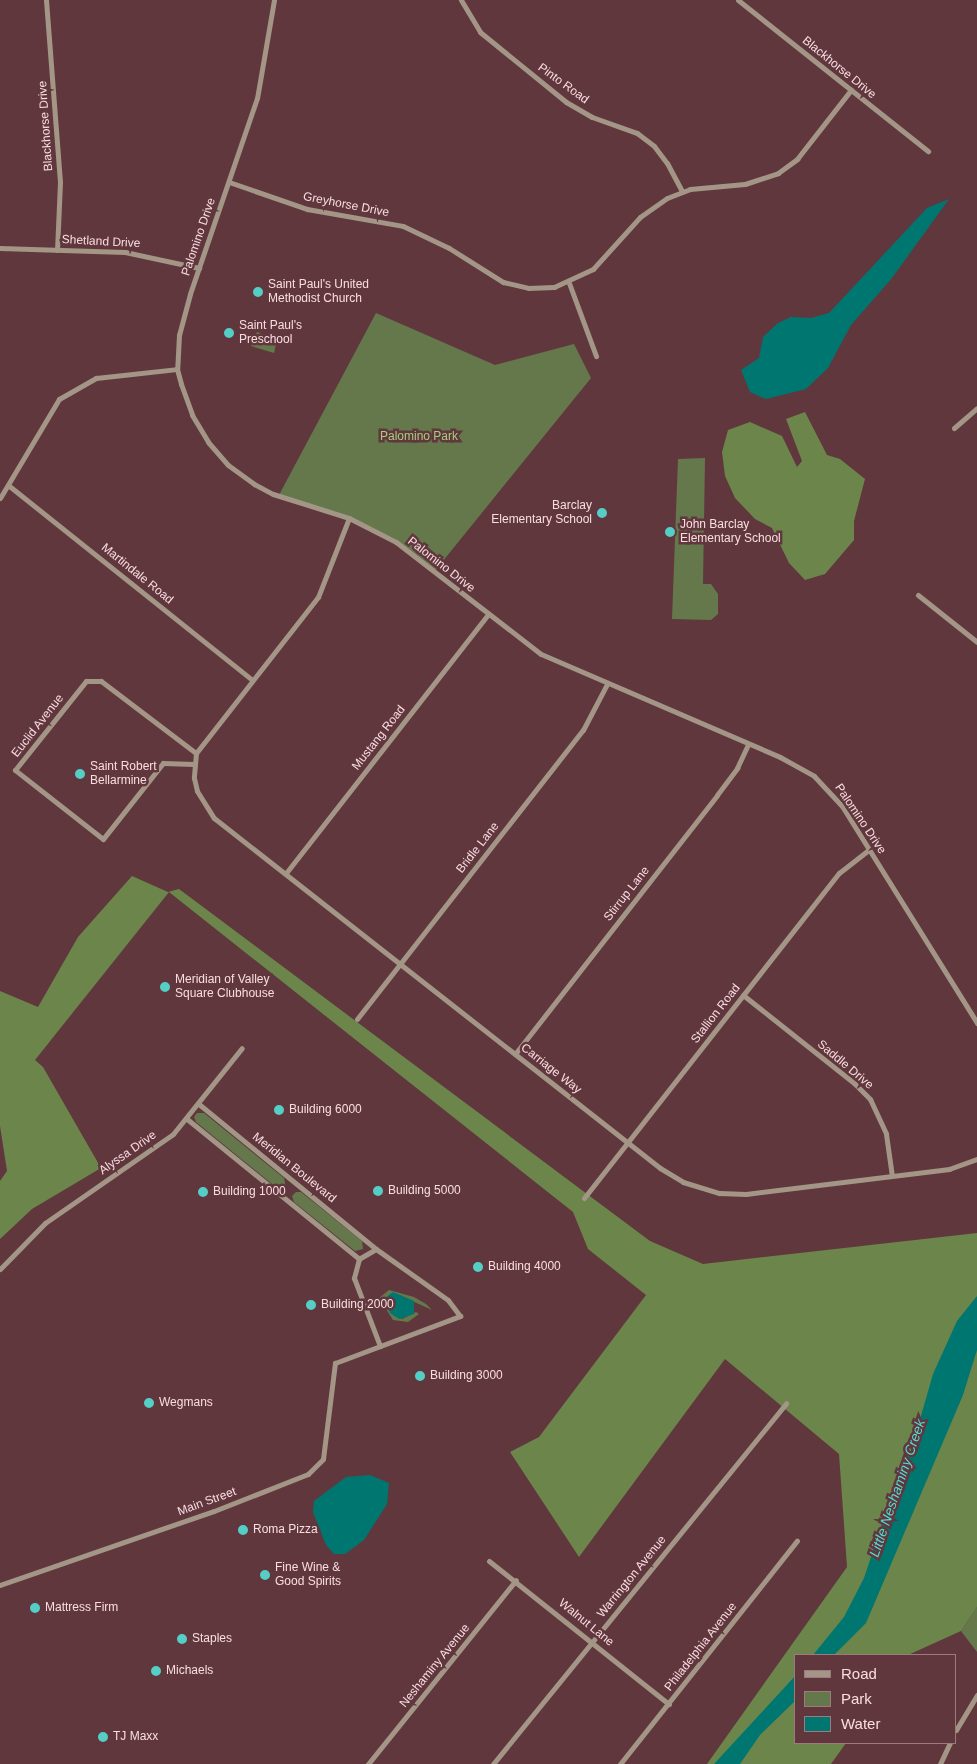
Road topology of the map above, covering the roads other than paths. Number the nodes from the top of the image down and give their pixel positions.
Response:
1 (46, 0) edge
2 (274, 0) edge
3 (461, 0) edge
4 (738, 0) edge
5 (851, 90) junction
6 (928, 151) dead end
7 (229, 182) junction
8 (682, 191) junction
9 (0, 248) edge
10 (58, 250) junction
11 (199, 268) junction
12 (569, 283) junction
13 (596, 356) dead end
14 (178, 368) junction
15 (977, 408) edge
16 (954, 428) dead end
17 (8, 485) junction
18 (0, 498) edge
19 (350, 518) junction
20 (918, 595) dead end
21 (488, 614) junction
22 (977, 642) edge
23 (252, 680) junction
24 (607, 684) junction
25 (748, 744) junction
26 (196, 753) junction
27 (194, 764) junction
28 (870, 849) junction
29 (286, 873) junction
30 (400, 964) junction
31 (743, 996) junction
32 (357, 1019) dead end
33 (977, 1023) edge
34 (242, 1048) dead end
35 (515, 1054) junction
36 (198, 1104) junction
37 (187, 1119) junction
38 (628, 1142) junction
39 (977, 1159) edge
40 (892, 1176) junction
41 (584, 1198) dead end
42 (376, 1249) junction
43 (8, 1257) junction
44 (359, 1259) junction
45 (0, 1261) edge
46 (0, 1269) edge
47 (380, 1346) junction
48 (335, 1363) joint
49 (786, 1403) dead end
50 (797, 1541) dead end
51 (488, 1561) dead end
52 (516, 1580) junction
53 (0, 1585) edge
54 (593, 1641) junction
55 (977, 1695) edge
56 (669, 1704) junction
57 (957, 1728) edge
58 (950, 1744) edge
59 (368, 1764) edge
60 (493, 1764) edge
61 (620, 1764) edge
62 (940, 1764) edge

1 - 10 street, Blackhorse Drive
2 - 7 street, Palomino Drive
3 - 8 street, Pinto Road
4 - 5 street, Blackhorse Drive
5 - 6 street, Blackhorse Drive
5 - 8 street, Greyhorse Drive
7 - 11 street, Palomino Drive
7 - 12 street, Greyhorse Drive
8 - 12 street, Greyhorse Drive
9 - 10 street, Shetland Drive
10 - 11 street, Shetland Drive
11 - 14 street, Palomino Drive
12 - 13 street
14 - 17 street
14 - 19 street, Palomino Drive
15 - 16 street
17 - 18 street
17 - 23 street, Martindale Road
19 - 21 street, Palomino Drive
19 - 23 street
20 - 22 street
21 - 24 street, Palomino Drive
21 - 29 street, Mustang Road
23 - 26 street
24 - 25 street, Palomino Drive
24 - 30 street, Bridle Lane
25 - 28 street, Palomino Drive
25 - 35 street, Stirrup Lane
26 - 27 street
26 - 27 street, Euclid Avenue
27 - 29 street, Carriage Way
28 - 31 street, Stallion Road
28 - 33 street, Palomino Drive
29 - 30 street, Carriage Way
30 - 32 street, Bridle Lane
30 - 35 street, Carriage Way
31 - 38 street, Stallion Road
31 - 40 street, Saddle Drive
34 - 36 street, Alyssa Drive
35 - 38 street, Carriage Way
36 - 37 street, Alyssa Drive
36 - 42 street, Meridian Boulevard
37 - 43 street, Alyssa Drive
37 - 44 street
38 - 40 street, Carriage Way
38 - 41 street, Stallion Road
39 - 40 street, Carriage Way
42 - 44 street
42 - 47 street, Meridian Boulevard
43 - 45 street, Alyssa Drive
43 - 46 street, Alyssa Drive
44 - 47 street
47 - 48 street, Meridian Boulevard
48 - 53 street, Main Street
49 - 54 street, Warrington Avenue
50 - 56 street, Philadelphia Avenue
51 - 52 street, Walnut Lane
52 - 54 street, Walnut Lane
52 - 59 street, Neshaminy Avenue
54 - 56 street, Walnut Lane
54 - 60 street, Warrington Avenue
55 - 57 street
56 - 61 street, Philadelphia Avenue
58 - 62 street

